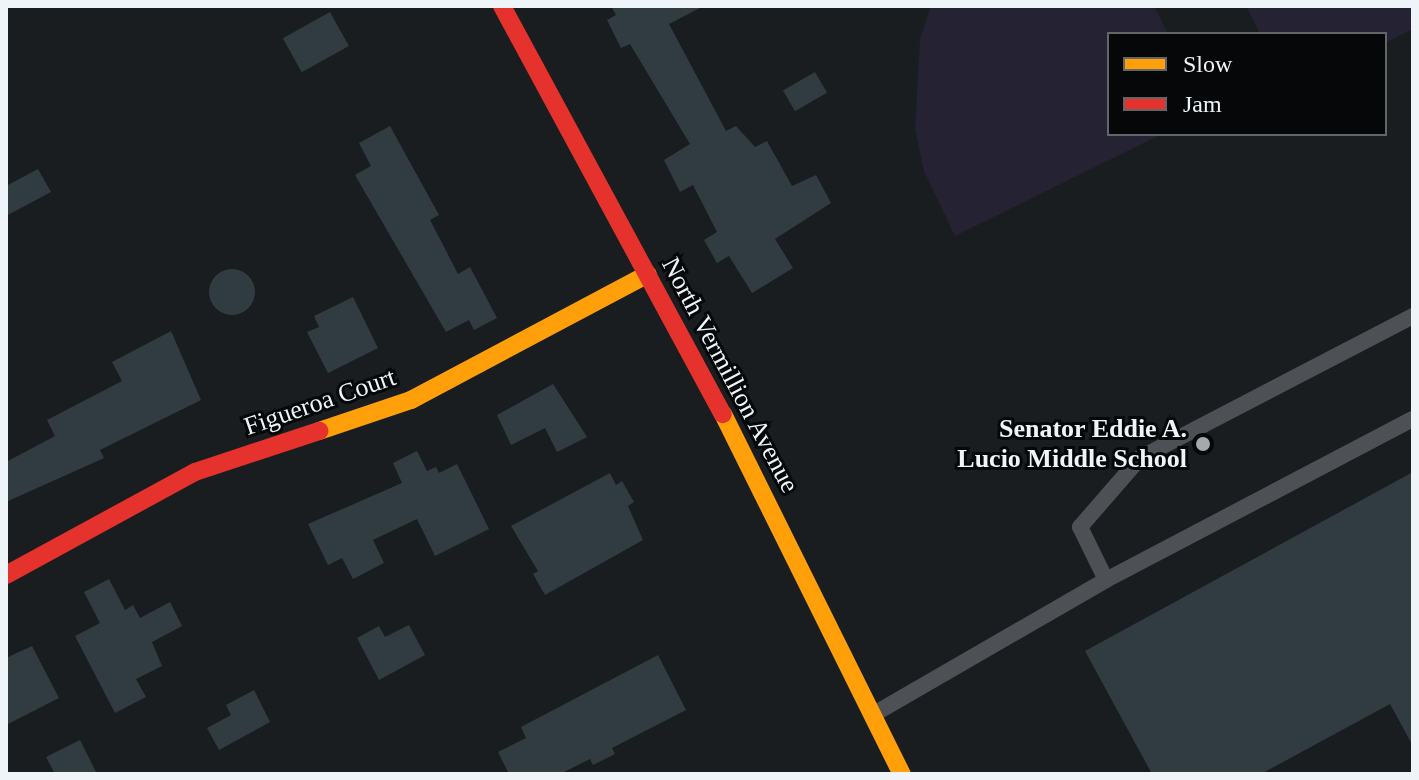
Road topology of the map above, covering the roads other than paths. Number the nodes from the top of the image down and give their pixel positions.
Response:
1 (502, 6) edge
2 (648, 274) junction
3 (1413, 316) edge
4 (1413, 419) edge
5 (6, 575) edge
6 (1106, 580) junction
7 (873, 715) junction
8 (902, 774) edge

1 - 2 street, North Vermillion Avenue
2 - 5 street, Figueroa Court
2 - 7 street, North Vermillion Avenue
3 - 6 lane
4 - 6 lane
6 - 7 lane
7 - 8 street, North Vermillion Avenue

